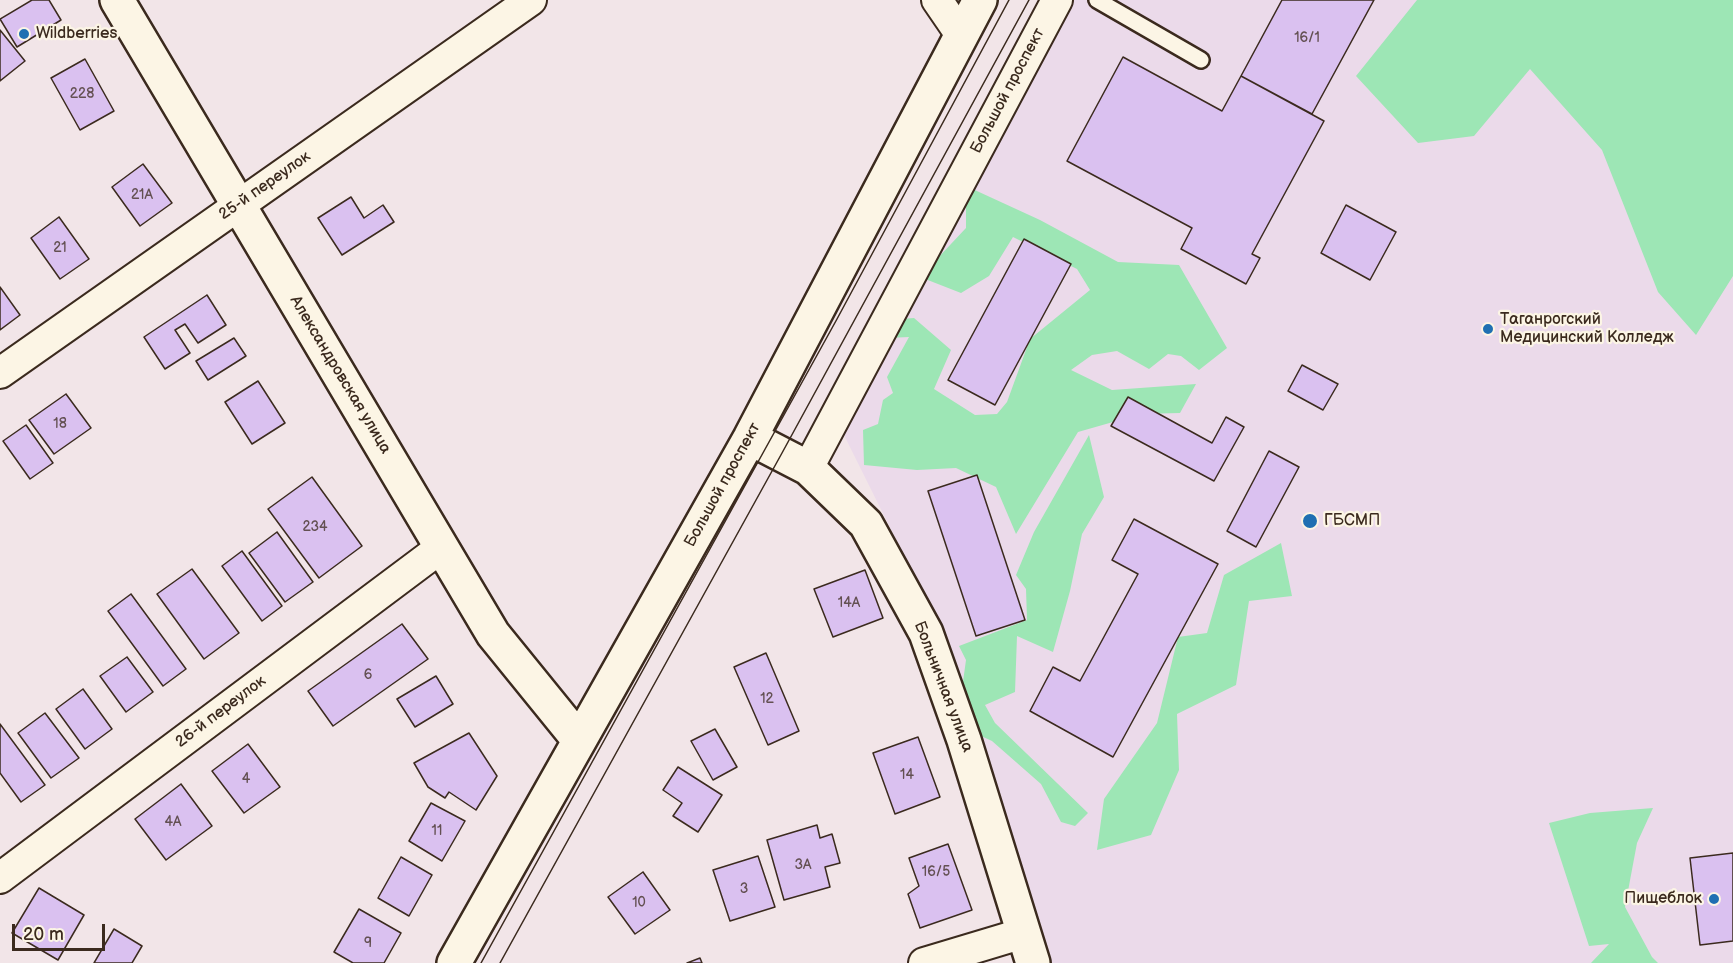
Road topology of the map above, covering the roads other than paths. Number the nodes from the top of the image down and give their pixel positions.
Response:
1 (117, 0) edge
2 (531, 0) edge
3 (937, 0) edge
4 (980, 0) edge
5 (1057, 0) edge
6 (1097, 0) edge
7 (961, 35) junction
8 (1202, 60) dead end
9 (239, 205) junction
10 (0, 372) edge
11 (750, 438) junction
12 (808, 468) junction
13 (442, 547) junction
14 (579, 740) junction
15 (0, 878) edge
16 (1028, 948) edge
17 (454, 963) edge
18 (924, 963) edge

1 - 9 main road, Александровская улица
2 - 9 street, 25-й переулок
3 - 7 street
4 - 7 main road, Большой проспект
5 - 12 street, Большой проспект
6 - 8 lane
7 - 11 main road, Большой проспект
9 - 10 street, 25-й переулок
9 - 13 main road, Александровская улица
11 - 12 main road, Больничная улица
11 - 14 main road, Большой проспект
12 - 16 main road, Больничная улица
13 - 14 main road, Александровская улица
13 - 15 street, 26-й переулок
14 - 17 main road, Большой проспект
16 - 18 street

